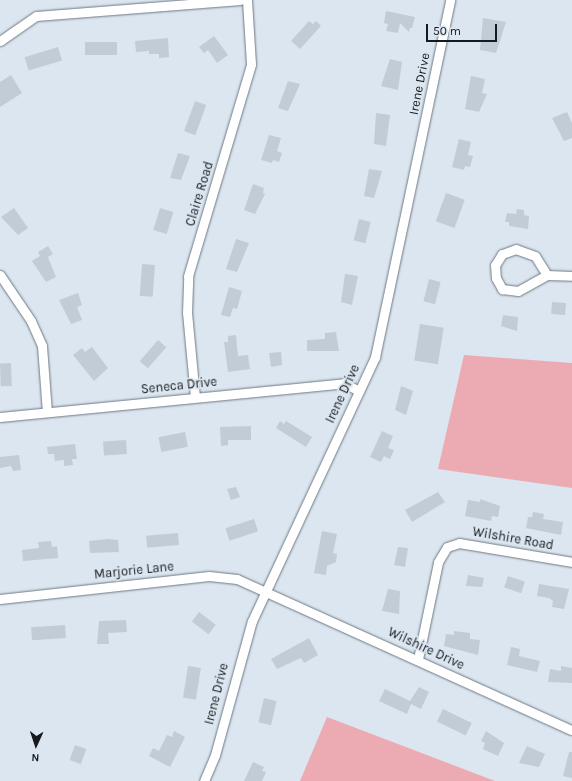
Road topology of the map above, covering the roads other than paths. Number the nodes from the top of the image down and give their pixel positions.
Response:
1 (240, 0) edge
2 (247, 0) edge
3 (450, 0) edge
4 (0, 41) edge
5 (0, 275) edge
6 (547, 275) junction
7 (572, 276) edge
8 (359, 391) junction
9 (195, 397) junction
10 (46, 412) junction
11 (0, 417) edge
12 (572, 562) edge
13 (268, 590) junction
14 (0, 599) edge
15 (418, 659) junction
16 (572, 730) edge
17 (204, 781) edge

1 - 4 street
2 - 9 street, Claire Road
3 - 8 street, Irene Drive
5 - 10 street
6 - 6 street
6 - 7 street
8 - 9 street, Seneca Drive
8 - 13 street, Irene Drive
9 - 10 street, Seneca Drive
10 - 11 street, Seneca Drive
12 - 15 street, Wilshire Road
13 - 14 street, Marjorie Lane
13 - 15 street, Wilshire Drive
13 - 17 street, Irene Drive
15 - 16 street, Wilshire Drive

